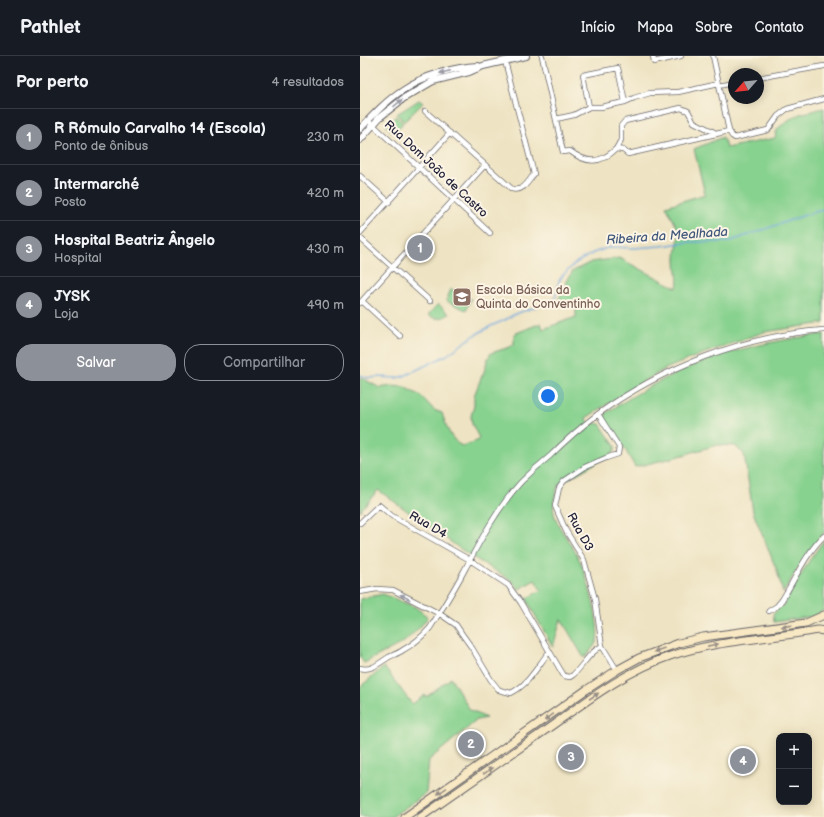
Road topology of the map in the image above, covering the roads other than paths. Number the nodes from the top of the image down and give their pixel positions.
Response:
1 (526, 56) edge
2 (542, 56) edge
3 (653, 56) edge
4 (681, 56) edge
5 (713, 56) edge
6 (507, 59) edge
7 (824, 66) edge
8 (764, 77) edge
9 (728, 83) edge
10 (719, 84) junction
11 (824, 100) edge
12 (625, 102) junction
13 (589, 107) junction
14 (425, 111) dead end
15 (556, 119) junction
16 (371, 123) junction
17 (360, 129) edge
18 (729, 131) junction
19 (716, 133) junction
20 (450, 134) junction
21 (360, 140) edge
22 (616, 149) junction
23 (485, 165) junction
24 (419, 168) junction
25 (360, 176) edge
26 (454, 200) junction
27 (389, 202) junction
28 (360, 233) edge
29 (490, 233) dead end
30 (360, 238) edge
31 (392, 267) junction
32 (430, 301) dead end
33 (361, 302) edge
34 (824, 330) edge
35 (400, 336) dead end
36 (598, 414) junction
37 (360, 523) edge
38 (824, 536) edge
39 (470, 560) junction
40 (360, 592) edge
41 (769, 611) dead end
42 (440, 614) junction
43 (824, 615) edge
44 (824, 631) edge
45 (602, 646) junction
46 (549, 652) junction
47 (360, 668) edge
48 (617, 670) junction
49 (405, 817) edge
50 (421, 817) edge

1 - 6 street
2 - 15 street
3 - 4 street
5 - 10 street
6 - 16 street
6 - 23 street
7 - 8 street
9 - 10 street
10 - 12 street
10 - 18 street
11 - 18 street
12 - 13 street
12 - 13 street
13 - 15 street
14 - 20 street
15 - 22 street
16 - 17 street
16 - 21 street
16 - 24 street, Rua Dom João de Castro
18 - 19 street
19 - 22 street
19 - 22 street
20 - 23 street
20 - 24 street
23 - 26 street
24 - 26 street, Rua Dom João de Castro
24 - 27 street
25 - 27 street
26 - 29 street, Rua Dom João de Castro
26 - 31 street
27 - 28 street
30 - 31 street
31 - 32 street
31 - 33 street
33 - 35 street
34 - 36 street
36 - 39 street
36 - 45 street, Rua D3
37 - 39 street, Rua D4
38 - 41 street
39 - 42 street
39 - 46 street, Rua D4
42 -> 40 street
42 - 46 street
42 - 47 street
43 -> 48 main road
50 -> 44 main road
45 - 46 street, Rua D4
45 - 48 street, Rua D3
48 -> 49 main road

